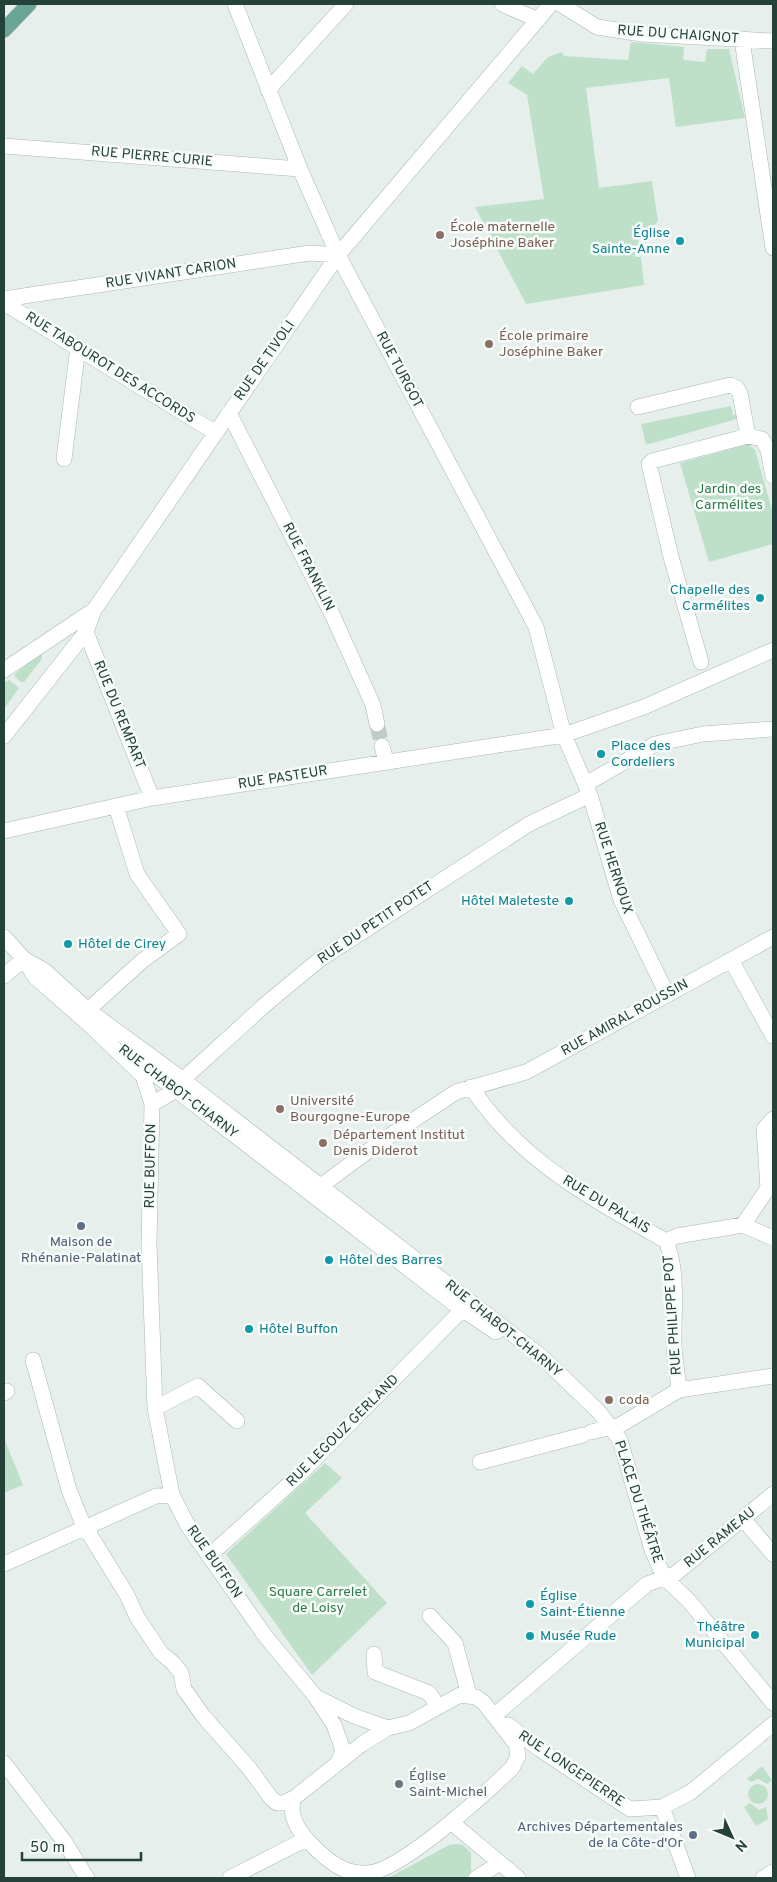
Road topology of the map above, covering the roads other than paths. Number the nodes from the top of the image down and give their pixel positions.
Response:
1 (29, 4) edge
2 (235, 4) edge
3 (346, 4) edge
4 (502, 4) edge
5 (551, 4) edge
6 (560, 4) edge
7 (538, 20) junction
8 (4, 30) edge
9 (742, 40) junction
10 (773, 41) edge
11 (268, 90) junction
12 (4, 146) edge
13 (300, 169) junction
14 (773, 248) edge
15 (338, 255) junction
16 (4, 301) edge
17 (78, 347) junction
18 (638, 407) dead end
19 (229, 414) junction
20 (216, 433) junction
21 (748, 436) junction
22 (64, 459) dead end
23 (773, 476) edge
24 (94, 610) junction
25 (86, 632) junction
26 (773, 650) edge
27 (4, 670) edge
28 (706, 672) junction
29 (377, 724) tunnel mouth
30 (773, 729) edge
31 (564, 735) junction
32 (4, 736) edge
33 (382, 746) tunnel mouth
34 (386, 761) junction
35 (588, 790) junction
36 (152, 798) junction
37 (117, 812) junction
38 (4, 831) edge
39 (4, 937) edge
40 (773, 937) edge
41 (24, 960) junction
42 (731, 960) junction
43 (4, 976) edge
44 (667, 994) junction
45 (90, 1006) junction
46 (93, 1028) junction
47 (773, 1036) edge
48 (180, 1085) junction
49 (471, 1087) junction
50 (152, 1104) junction
51 (773, 1119) edge
52 (316, 1189) junction
53 (743, 1225) junction
54 (773, 1238) edge
55 (666, 1241) junction
56 (467, 1305) junction
57 (33, 1360) dead end
58 (773, 1376) edge
59 (679, 1390) junction
60 (155, 1408) junction
61 (237, 1421) dead end
62 (611, 1428) junction
63 (480, 1462) dead end
64 (773, 1494) edge
65 (172, 1495) junction
66 (743, 1518) junction
67 (85, 1528) junction
68 (773, 1554) edge
69 (209, 1556) junction
70 (4, 1564) edge
71 (664, 1577) junction
72 (430, 1616) dead end
73 (374, 1654) dead end
74 (469, 1695) junction
75 (315, 1696) junction
76 (773, 1704) edge
77 (438, 1706) junction
78 (494, 1715) junction
79 (773, 1724) edge
80 (388, 1728) junction
81 (4, 1763) edge
82 (338, 1763) junction
83 (294, 1798) junction
84 (662, 1808) junction
85 (450, 1822) junction
86 (306, 1838) junction
87 (500, 1863) junction
88 (773, 1872) edge
89 (344, 1874) edge
90 (87, 1878) edge
91 (230, 1878) edge
92 (476, 1878) edge
93 (518, 1878) edge
94 (688, 1878) edge
95 (763, 1878) edge

1 - 8 main road
2 - 11 street, RUE TURGOT
3 - 11 street
4 - 7 street
5 - 7 street, RUE DE TIVOLI
6 - 9 street, RUE DU CHAIGNOT
7 - 15 street, RUE DE TIVOLI
9 - 10 street, RUE DU CHAIGNOT
9 - 14 street
11 - 13 street, RUE TURGOT
12 - 13 street, RUE PIERRE CURIE
13 - 15 street, RUE TURGOT
15 - 16 street, RUE VIVANT CARION
15 - 19 street, RUE DE TIVOLI
15 - 31 street, RUE TURGOT
16 - 17 street, RUE TABOUROT DES ACCORDS
17 - 20 street, RUE TABOUROT DES ACCORDS
17 - 22 street
18 - 21 street
19 - 20 street, RUE DE TIVOLI
19 - 29 street, RUE FRANKLIN
20 - 24 street, RUE DE TIVOLI
21 - 23 street
21 - 28 street
24 - 25 street, RUE DE TIVOLI
24 - 27 street
25 - 32 street, RUE DE TIVOLI
25 - 36 street, RUE DU REMPART
26 - 28 street
28 - 31 street
30 - 35 street
31 - 34 street, RUE PASTEUR
31 - 35 street
33 - 34 street
34 - 36 street, RUE PASTEUR
35 - 44 street, RUE HERNOUX
35 - 48 street, RUE DU PETIT POTET
36 - 37 street, RUE PASTEUR
37 - 38 street, RUE PASTEUR
37 - 45 street
39 - 41 street, RUE CHABOT-CHARNY
40 - 42 street, RUE AMIRAL ROUSSIN
41 - 43 street
41 - 45 street, RUE CHABOT-CHARNY
41 - 46 street, RUE CHABOT-CHARNY
42 - 44 street, RUE AMIRAL ROUSSIN
42 - 47 street
44 - 49 street, RUE AMIRAL ROUSSIN
45 - 48 street, RUE CHABOT-CHARNY
46 - 48 street, RUE CHABOT-CHARNY
46 - 50 street, RUE BUFFON
48 - 50 street, RUE BUFFON
48 - 52 street, RUE CHABOT-CHARNY
49 - 52 street, RUE AMIRAL ROUSSIN
49 - 55 street, RUE DU PALAIS
50 - 60 street, RUE BUFFON
51 - 53 street
52 - 56 street, RUE CHABOT-CHARNY
53 - 54 street
53 - 55 street, RUE DU PALAIS
55 - 59 street, RUE PHILIPPE POT
56 - 62 street, RUE CHABOT-CHARNY
56 - 69 street, RUE LEGOUZ GERLAND
57 - 67 street
58 - 59 street
59 - 62 street
60 - 61 street
60 - 65 street, RUE BUFFON
62 - 63 street
62 - 71 street, PLACE DU THÉÂTRE
64 - 66 street, RUE RAMEAU
65 - 67 street
65 - 69 street, RUE BUFFON
66 - 68 street
66 - 71 street, RUE RAMEAU
67 - 70 street
67 - 83 street
69 - 75 street, RUE BUFFON
71 - 76 street
71 - 78 street, RUE RAMEAU
72 - 74 street
73 - 77 street
74 - 77 street
74 - 78 street
75 - 80 street, RUE BUFFON
75 - 82 street, RUE BUFFON
77 - 80 street
78 - 84 street, RUE LONGEPIERRE
78 - 85 street
79 - 84 street, RUE LONGEPIERRE
80 - 82 street
81 - 90 street
82 - 83 street
83 - 86 street
84 - 94 street
85 - 87 street
85 - 89 street
86 - 89 street
86 - 91 street
87 - 92 street
87 - 93 street
88 - 95 street

